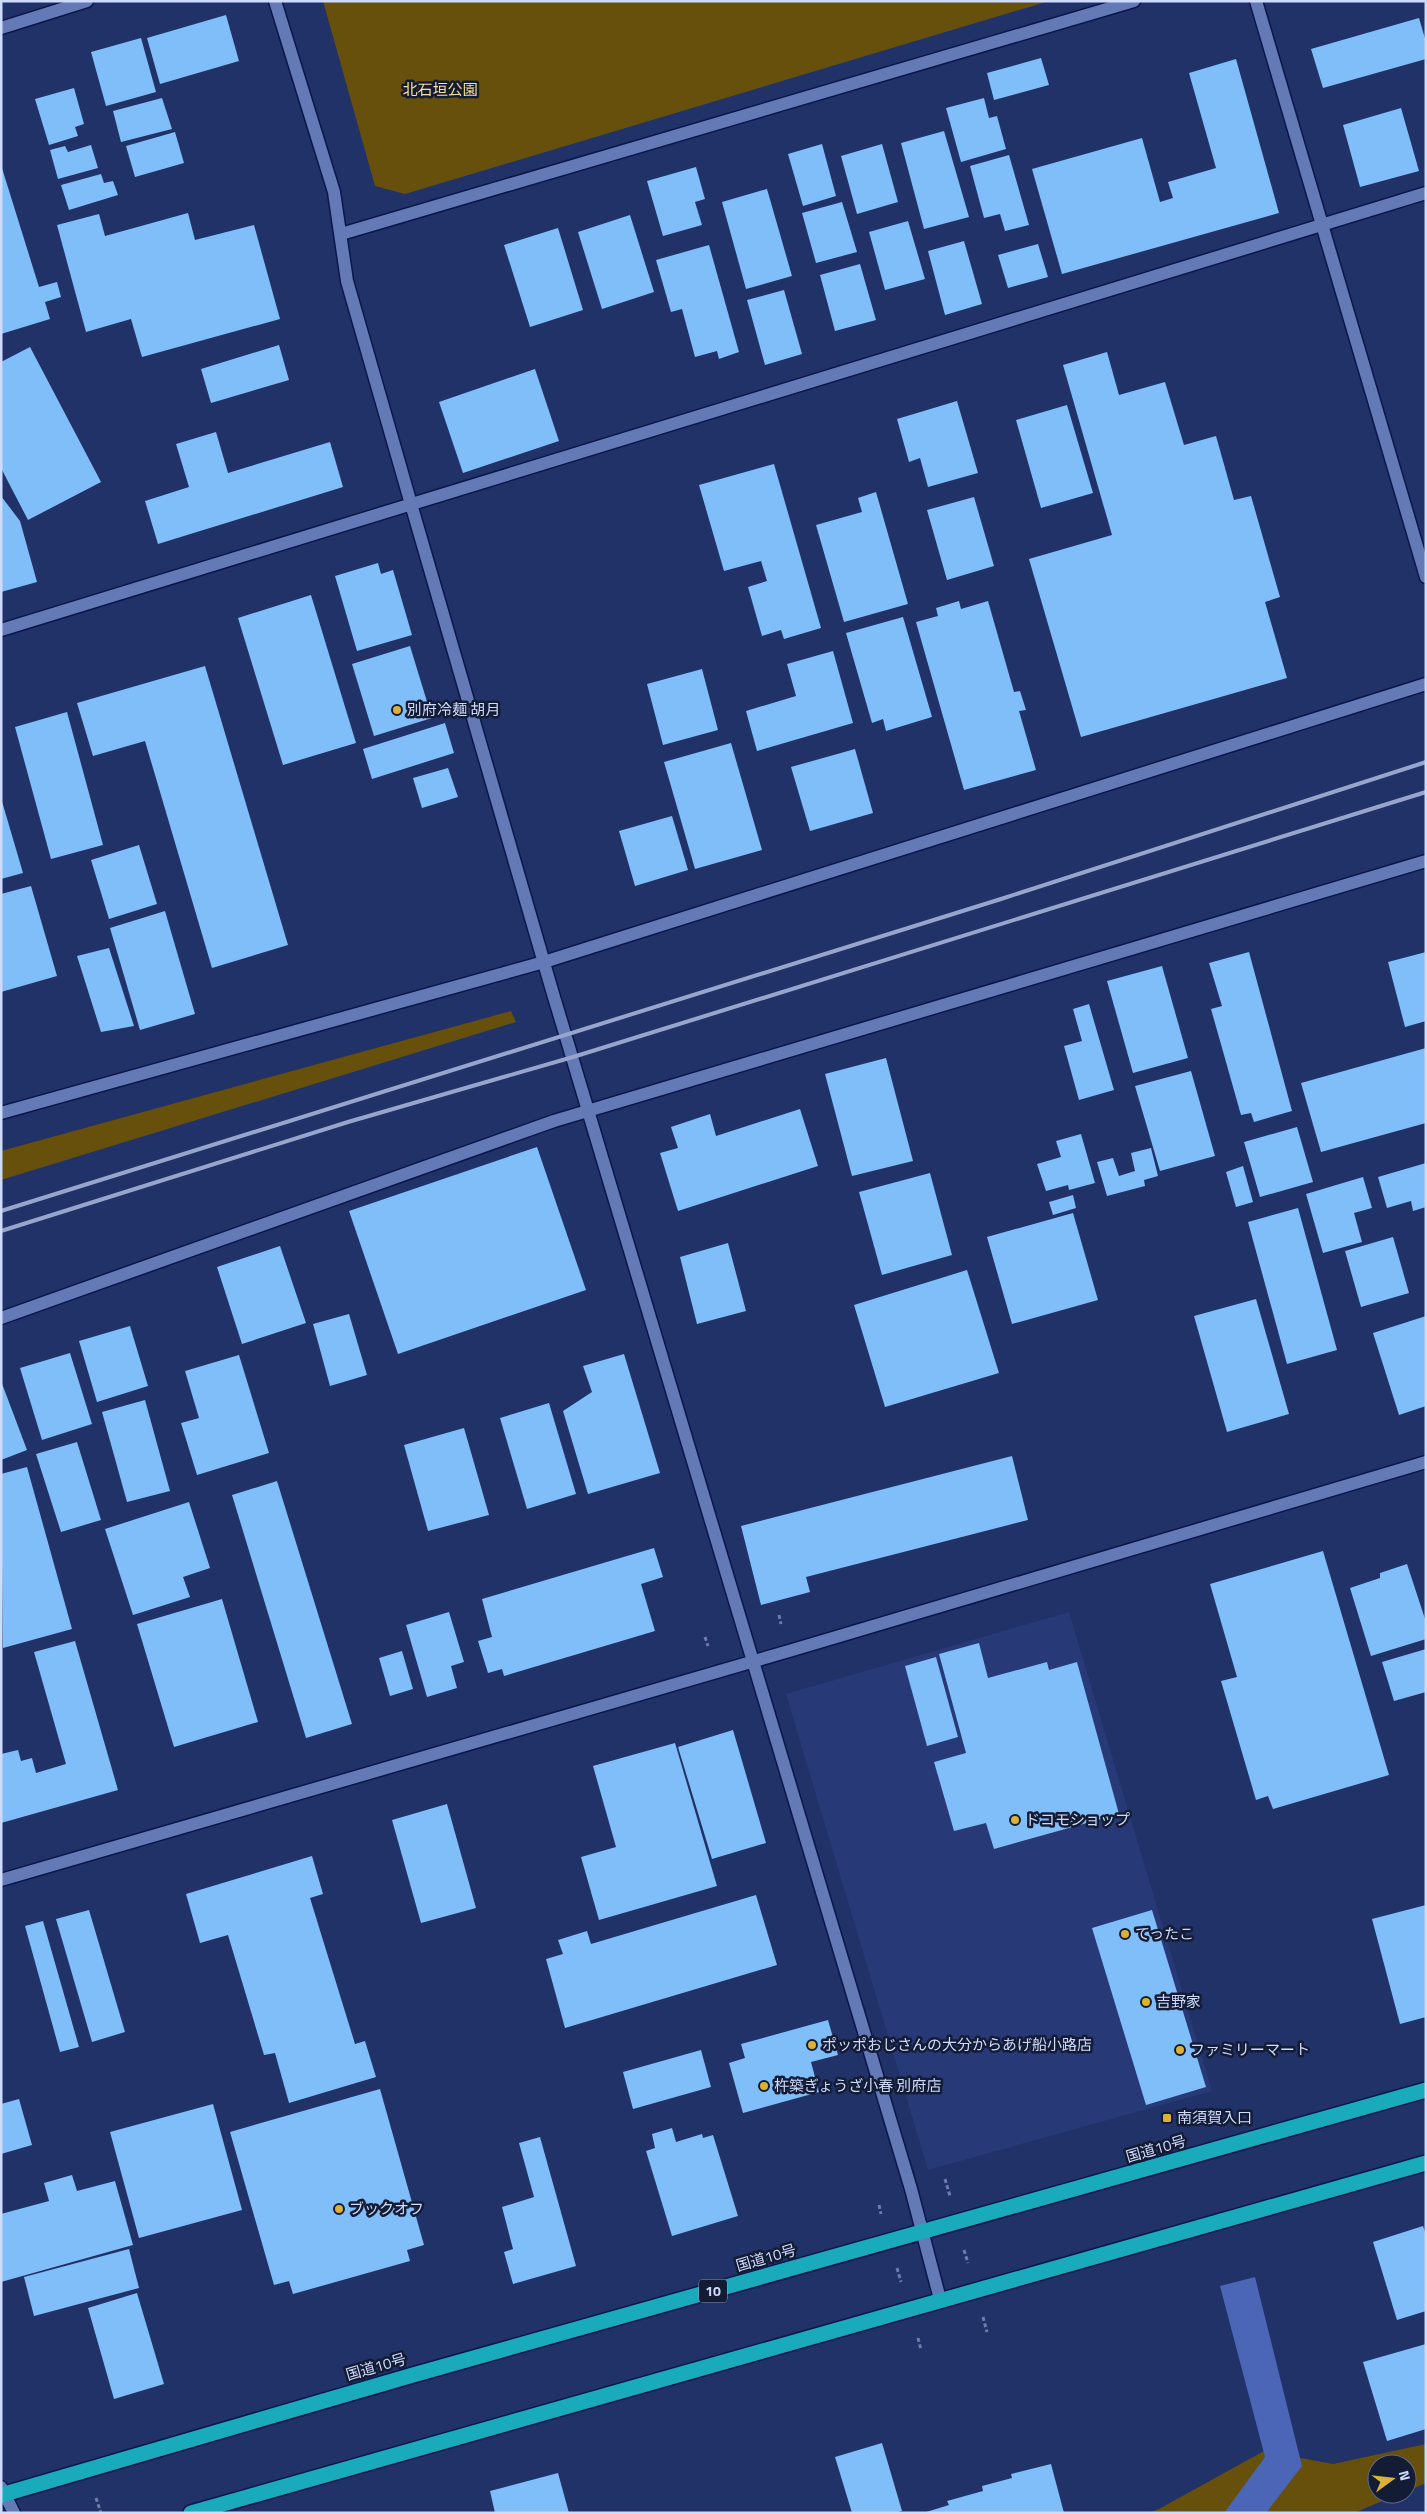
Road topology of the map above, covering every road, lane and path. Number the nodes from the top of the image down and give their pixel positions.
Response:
1 (87, 1) edge
2 (275, 1) edge
3 (1134, 1) edge
4 (1256, 1) edge
5 (1, 28) edge
6 (1426, 193) edge
7 (1322, 225) junction
8 (341, 234) junction
9 (411, 504) junction
10 (1426, 577) edge
11 (1, 630) edge
12 (1426, 684) edge
13 (1426, 861) edge
14 (544, 962) junction
15 (588, 1110) junction
16 (1, 1113) edge
17 (1, 1318) edge
18 (1426, 1462) edge
19 (752, 1662) junction
20 (1, 1880) edge
21 (1426, 2090) edge
22 (1426, 2163) edge
23 (945, 2179) dead end
24 (879, 2205) dead end
25 (957, 2223) junction
26 (922, 2233) junction
27 (889, 2242) junction
28 (975, 2290) junction
29 (940, 2299) junction
30 (909, 2308) junction
31 (987, 2332) dead end
32 (921, 2350) dead end
33 (2, 2492) edge
34 (14, 2513) edge
35 (191, 2513) edge

1 - 5 street
2 - 8 street
3 - 8 street
4 - 7 street
6 - 7 street
7 - 9 street
7 - 10 street
8 - 9 street
9 - 11 street
9 - 14 street
12 - 14 street
13 - 15 street
14 - 15 street
14 - 16 street
15 - 17 street
15 - 19 street
18 - 19 street
19 - 20 street
19 - 26 street
21 - 25 highway, 国道10号 / 10
22 - 28 highway
23 - 25 path
24 - 27 path
25 - 26 highway, 国道10号 / 10
25 - 28 path
26 - 27 highway, 国道10号 / 10
26 - 29 street
27 - 30 path
27 - 33 highway, 国道10号 / 10
28 - 29 highway
28 - 31 path
29 - 30 highway
30 - 32 path
30 - 35 highway
33 - 34 street

